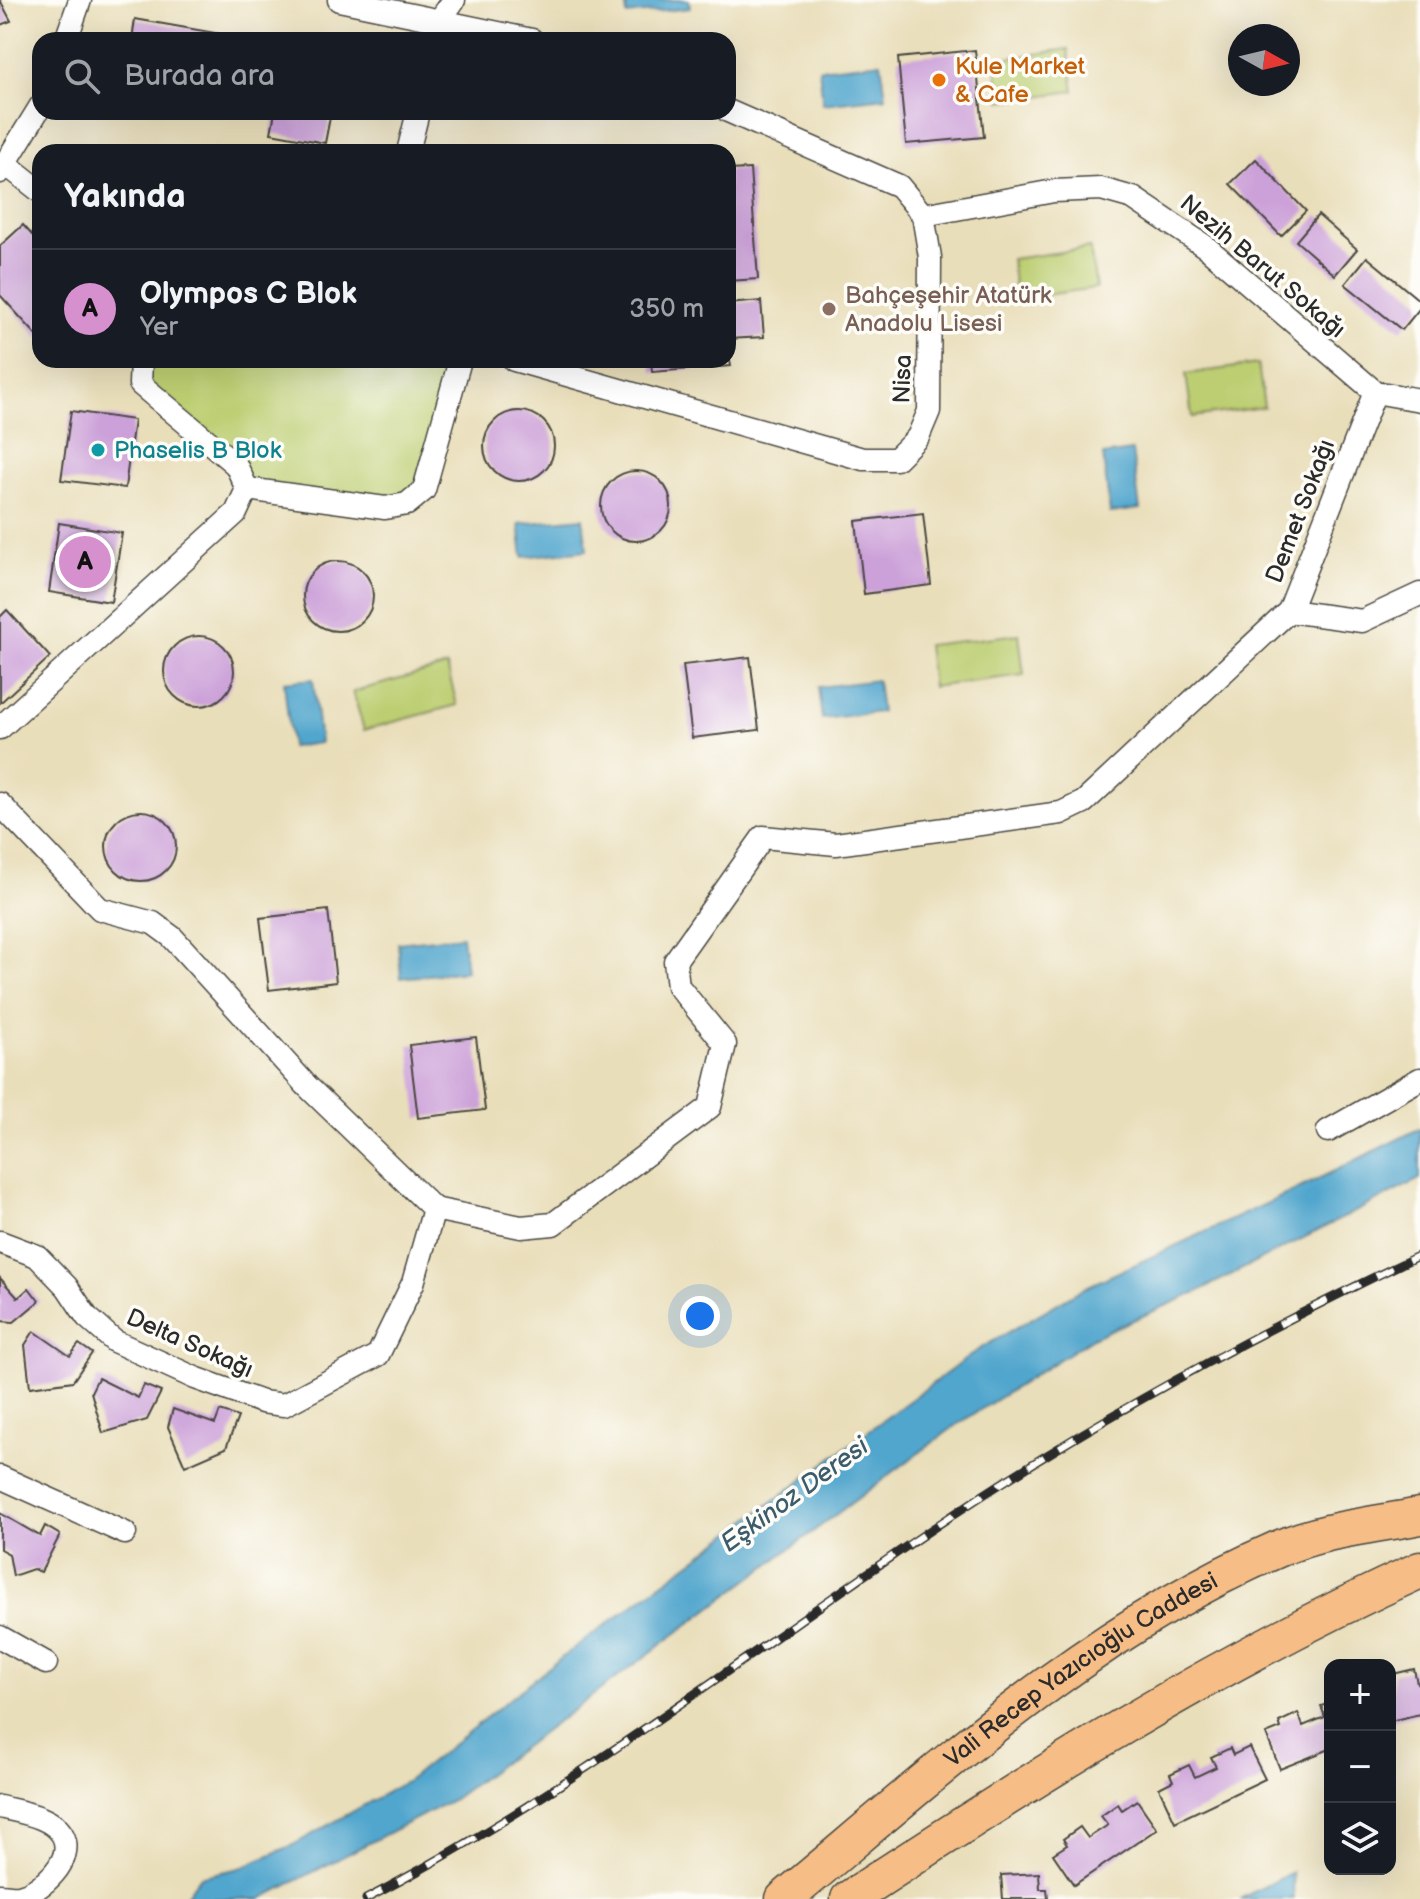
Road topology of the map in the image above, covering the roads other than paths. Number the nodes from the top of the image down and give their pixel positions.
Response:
1 (80, 0) edge
2 (339, 0) edge
3 (454, 0) edge
4 (436, 31) edge
5 (69, 32) edge
6 (736, 115) edge
7 (32, 120) edge
8 (416, 120) edge
9 (410, 144) edge
10 (4, 168) edge
11 (32, 186) edge
12 (923, 215) junction
13 (141, 368) edge
14 (458, 368) edge
15 (542, 368) edge
16 (1375, 392) junction
17 (1420, 400) edge
18 (247, 489) junction
19 (1420, 594) edge
20 (1289, 611) junction
21 (0, 728) edge
22 (0, 804) edge
23 (1420, 1079) edge
24 (1328, 1131) dead end
25 (434, 1209) junction
26 (0, 1242) edge
27 (0, 1477) edge
28 (1420, 1516) edge
29 (125, 1533) dead end
30 (1420, 1570) edge
31 (0, 1637) edge
32 (46, 1663) dead end
33 (0, 1807) edge
34 (0, 1895) edge
35 (784, 1899) edge
36 (849, 1899) edge

1 - 5 street
2 - 4 street
3 - 4 street
6 - 12 street
7 - 10 street
8 - 9 street
10 - 11 street
12 - 15 street, Nisa
12 - 16 street, Nezih Barut Sokağı
13 - 18 street
14 - 18 street
16 - 17 street
16 - 20 street, Demet Sokağı
18 - 21 street
19 - 20 street, Demet Sokağı
20 - 25 street
22 - 25 street
23 - 24 street
25 - 26 street, Delta Sokağı
27 - 29 street
28 - 35 main road, Vali Recep Yazıcıoğlu Caddesi
30 - 36 main road
31 - 32 street
33 - 34 street

